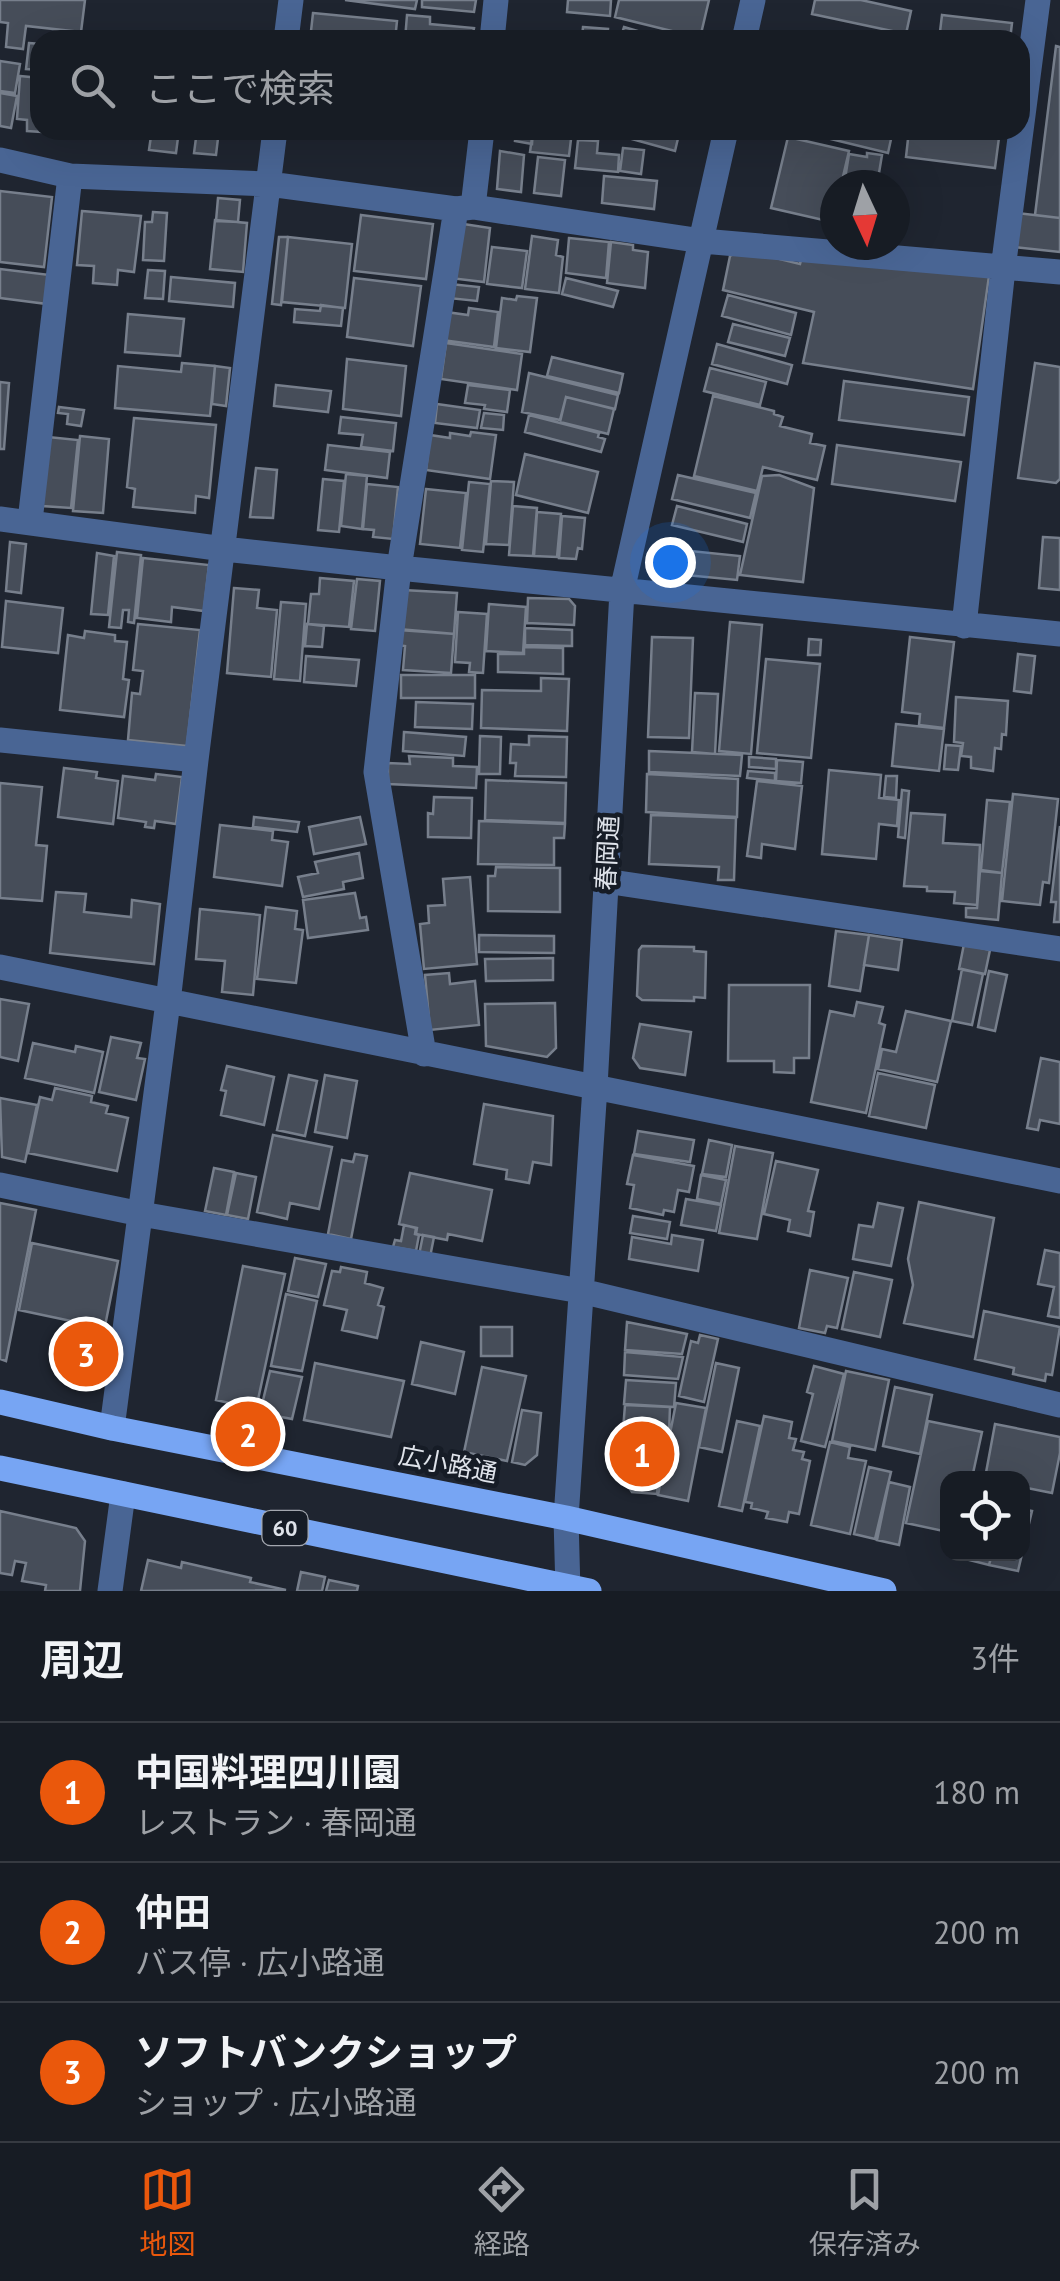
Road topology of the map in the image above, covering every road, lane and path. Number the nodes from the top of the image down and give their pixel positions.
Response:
1 (291, 0) edge
2 (496, 0) edge
3 (753, 0) edge
4 (1038, 0) edge
5 (287, 30) edge
6 (493, 30) edge
7 (746, 30) edge
8 (1030, 61) edge
9 (275, 140) edge
10 (480, 140) edge
11 (724, 140) edge
12 (1020, 140) edge
13 (0, 160) edge
14 (70, 176) junction
15 (269, 184) junction
16 (464, 208) junction
17 (702, 242) junction
18 (1003, 269) junction
19 (1060, 272) edge
20 (0, 519) edge
21 (30, 521) junction
22 (224, 549) junction
23 (399, 568) junction
24 (622, 591) junction
25 (964, 626) junction
26 (1060, 634) edge
27 (0, 740) edge
28 (196, 760) junction
29 (605, 881) junction
30 (1060, 949) edge
31 (0, 967) edge
32 (168, 1002) junction
33 (424, 1054) junction
34 (596, 1087) junction
35 (1060, 1181) edge
36 (0, 1184) edge
37 (141, 1214) junction
38 (581, 1291) junction
39 (0, 1402) edge
40 (1060, 1405) edge
41 (112, 1428) junction
42 (0, 1468) edge
43 (124, 1494) junction
44 (566, 1518) junction
45 (575, 1590) edge
46 (110, 1591) edge
47 (884, 1591) edge

1 - 5 street
2 - 6 street
3 - 7 street
4 - 8 street
9 - 15 street
10 - 16 street
11 - 17 street, 春岡通
12 - 18 street
13 - 14 street
14 - 15 street
14 - 21 street
15 - 16 street
15 - 22 street
16 - 17 street
16 - 23 street
17 - 18 street
17 - 24 street, 春岡通
18 - 19 street
18 - 25 street
20 - 21 street
21 - 22 street
22 - 23 street
22 - 28 street
23 - 24 street
23 - 33 street
24 - 25 street
24 - 29 street, 春岡通
25 - 26 street
27 - 28 street
28 - 32 street
29 - 30 street
29 - 34 street, 春岡通
31 - 32 street
32 - 33 street
32 - 37 street
33 - 34 street
34 - 35 street
34 - 38 street, 春岡通
36 - 37 street
37 - 38 street
37 - 41 street
38 - 40 street
38 - 44 street, 春岡通
39 - 41 main road, 広小路通
41 - 44 main road, 広小路通
42 - 43 main road, 60
43 - 45 main road, 60
43 - 46 street
44 - 45 street, 春岡通
44 - 47 main road, 広小路通

